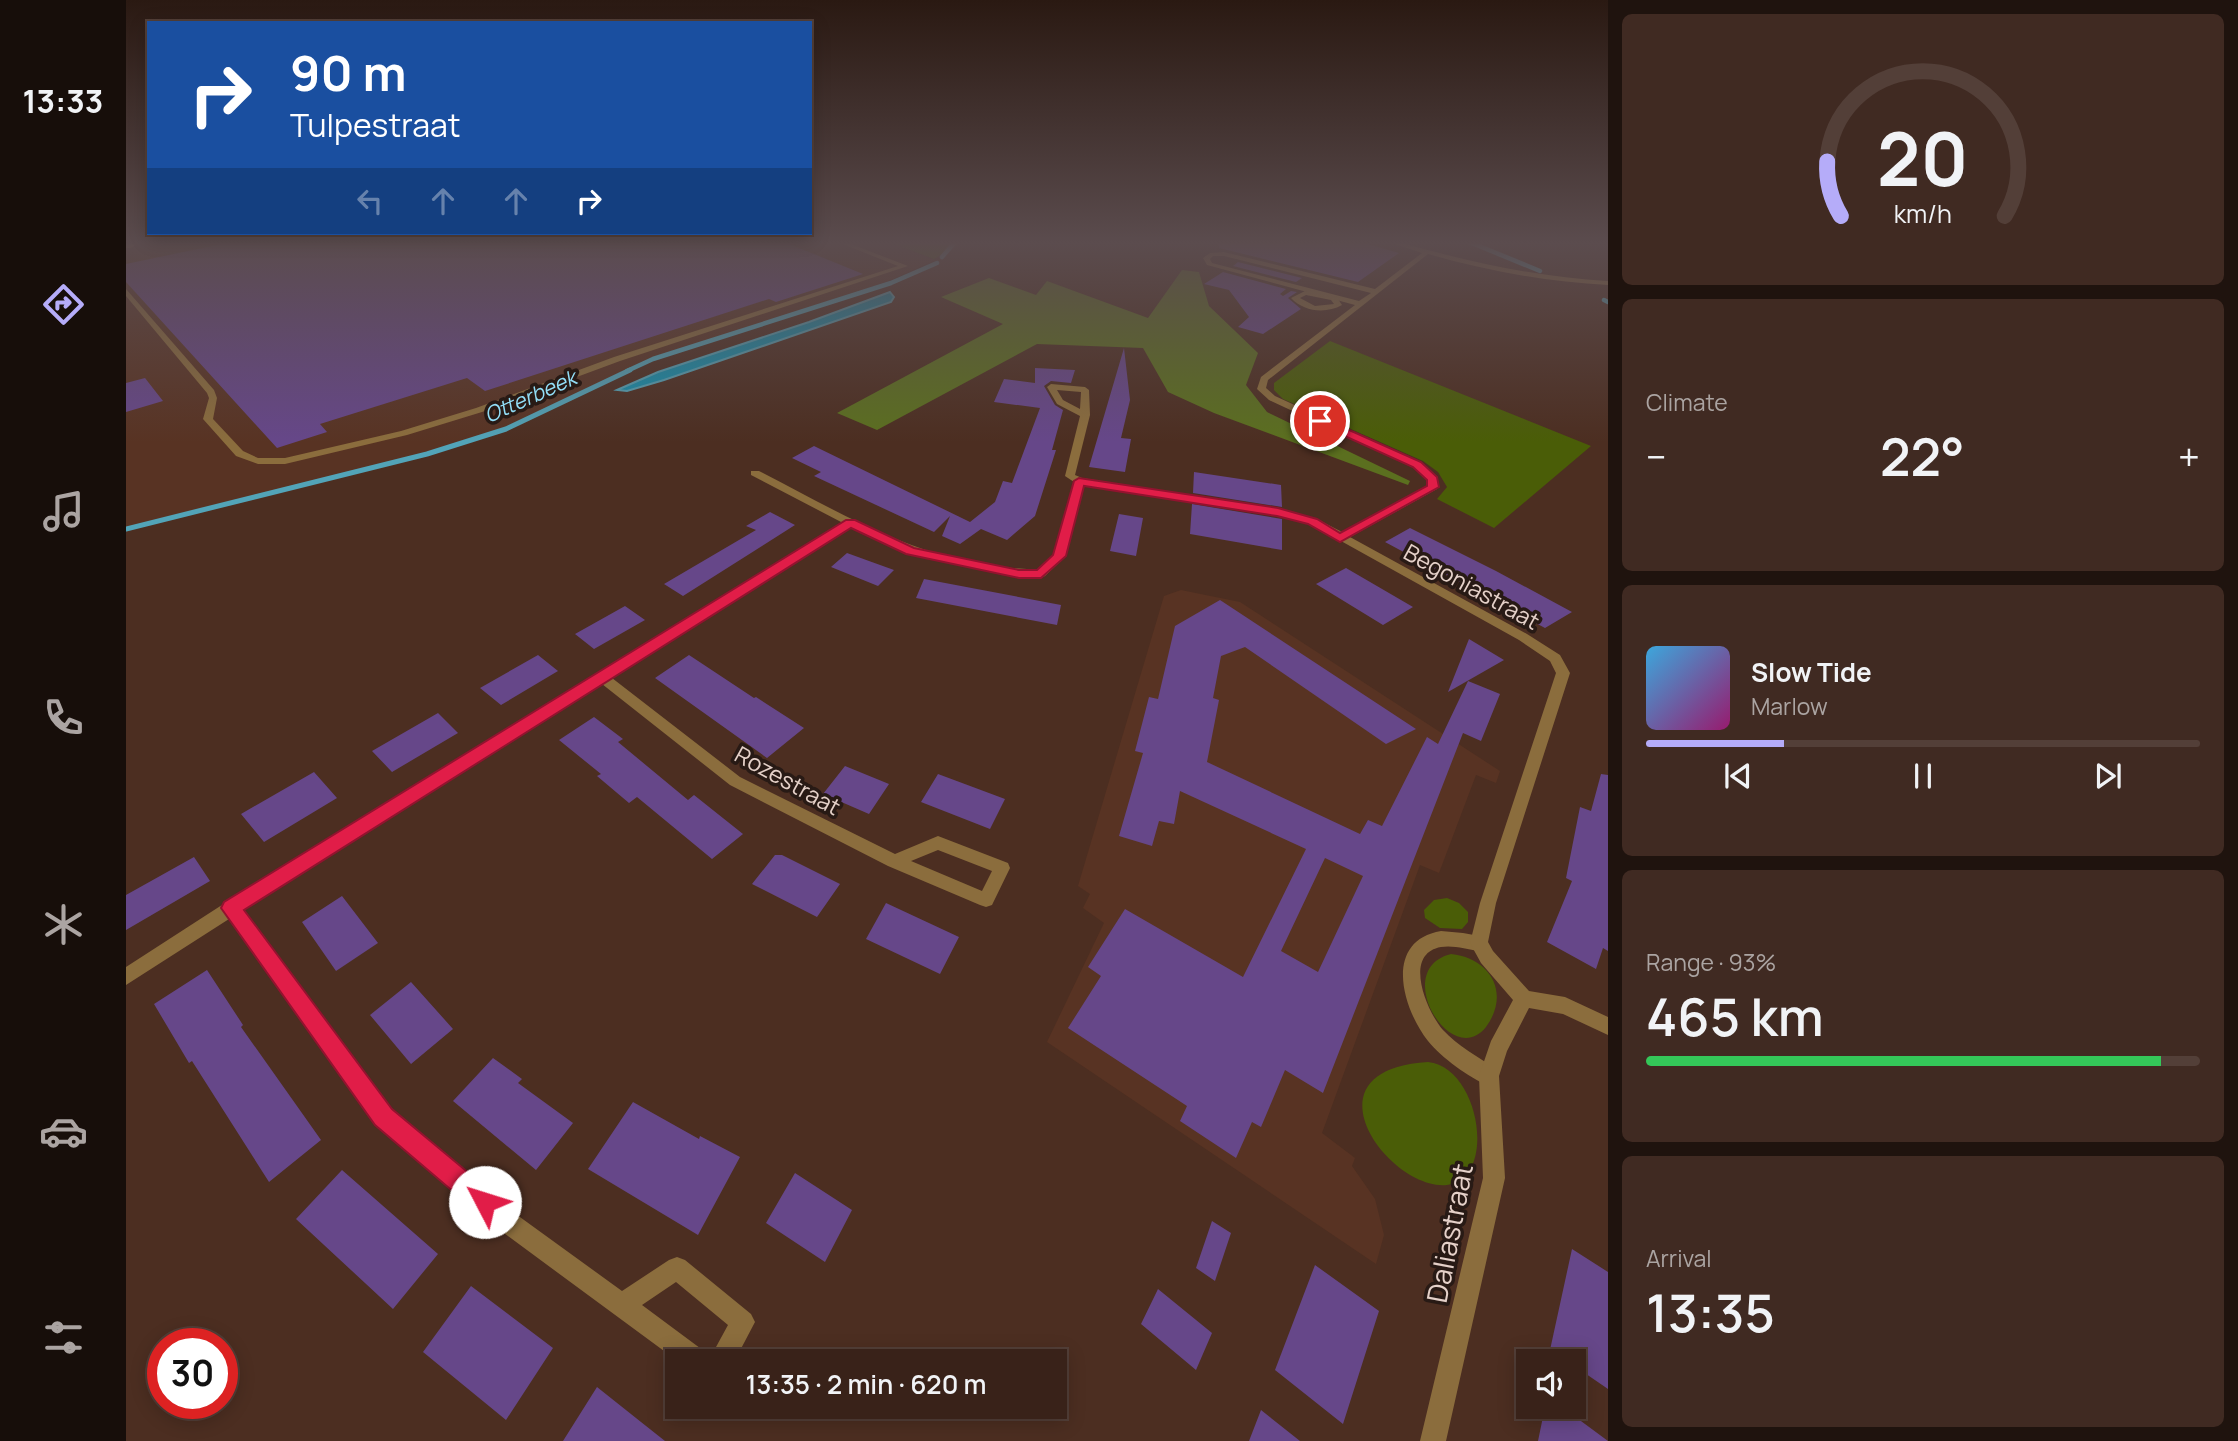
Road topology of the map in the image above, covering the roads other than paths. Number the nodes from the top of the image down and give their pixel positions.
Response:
1 (141, 308) edge
2 (774, 308) edge
3 (1356, 308) edge
4 (1085, 415) dead end
5 (755, 473) dead end
6 (1079, 481) junction
7 (850, 523) junction
8 (1340, 538) junction
9 (602, 677) junction
10 (894, 861) junction
11 (231, 908) junction
12 (1479, 943) junction
13 (126, 977) edge
14 (1524, 999) junction
15 (1608, 1027) edge
16 (1489, 1076) junction
17 (624, 1304) junction
18 (683, 1349) edge
19 (728, 1349) edge
20 (1433, 1441) edge

1 - 2 street
3 - 8 street
4 - 6 street
5 - 7 street
6 - 7 street
6 - 8 street, Begoniastraat
7 - 9 street
8 - 12 street, Begoniastraat
9 - 10 street, Rozestraat
9 - 11 street
10 - 10 street, Rozestraat
11 - 13 street
11 - 17 street
12 - 14 street
12 - 16 street
14 - 15 street
14 - 16 street, Daliastraat
16 - 20 street, Daliastraat
17 - 18 street
17 - 19 street

